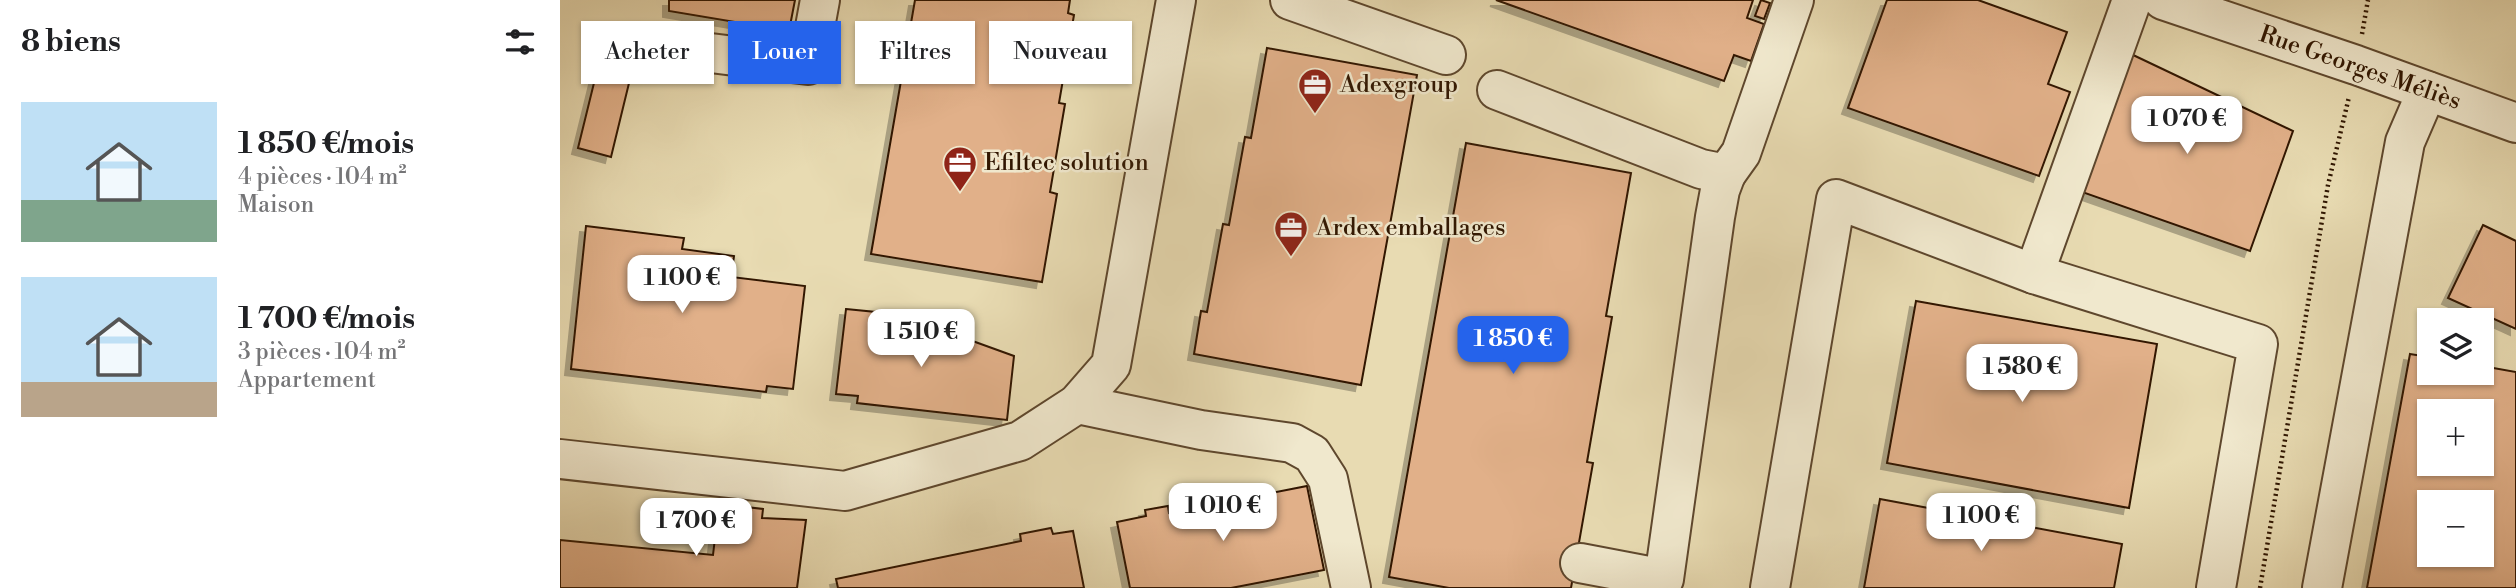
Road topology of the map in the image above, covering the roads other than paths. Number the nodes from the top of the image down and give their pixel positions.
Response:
1 (820, 0) edge
2 (1176, 0) edge
3 (1290, 0) edge
4 (1794, 0) edge
5 (2132, 0) edge
6 (2163, 0) edge
7 (714, 53) edge
8 (1446, 55) dead end
9 (1497, 90) dead end
10 (2427, 91) junction
11 (2516, 123) edge
12 (1726, 174) junction
13 (2034, 274) junction
14 (1077, 404) junction
15 (560, 459) edge
16 (1580, 563) dead end
17 (1352, 588) edge
18 (1770, 588) edge
19 (2216, 588) edge
20 (2322, 588) edge

1 - 7 street
2 - 14 street
3 - 8 street
4 - 12 street
5 - 13 street
6 - 10 street, Rue Georges Méliès
9 - 12 street
10 - 11 street, Rue Georges Méliès
10 - 20 street
12 - 16 street
13 - 18 street
13 - 19 street
14 - 15 street
14 - 17 street

